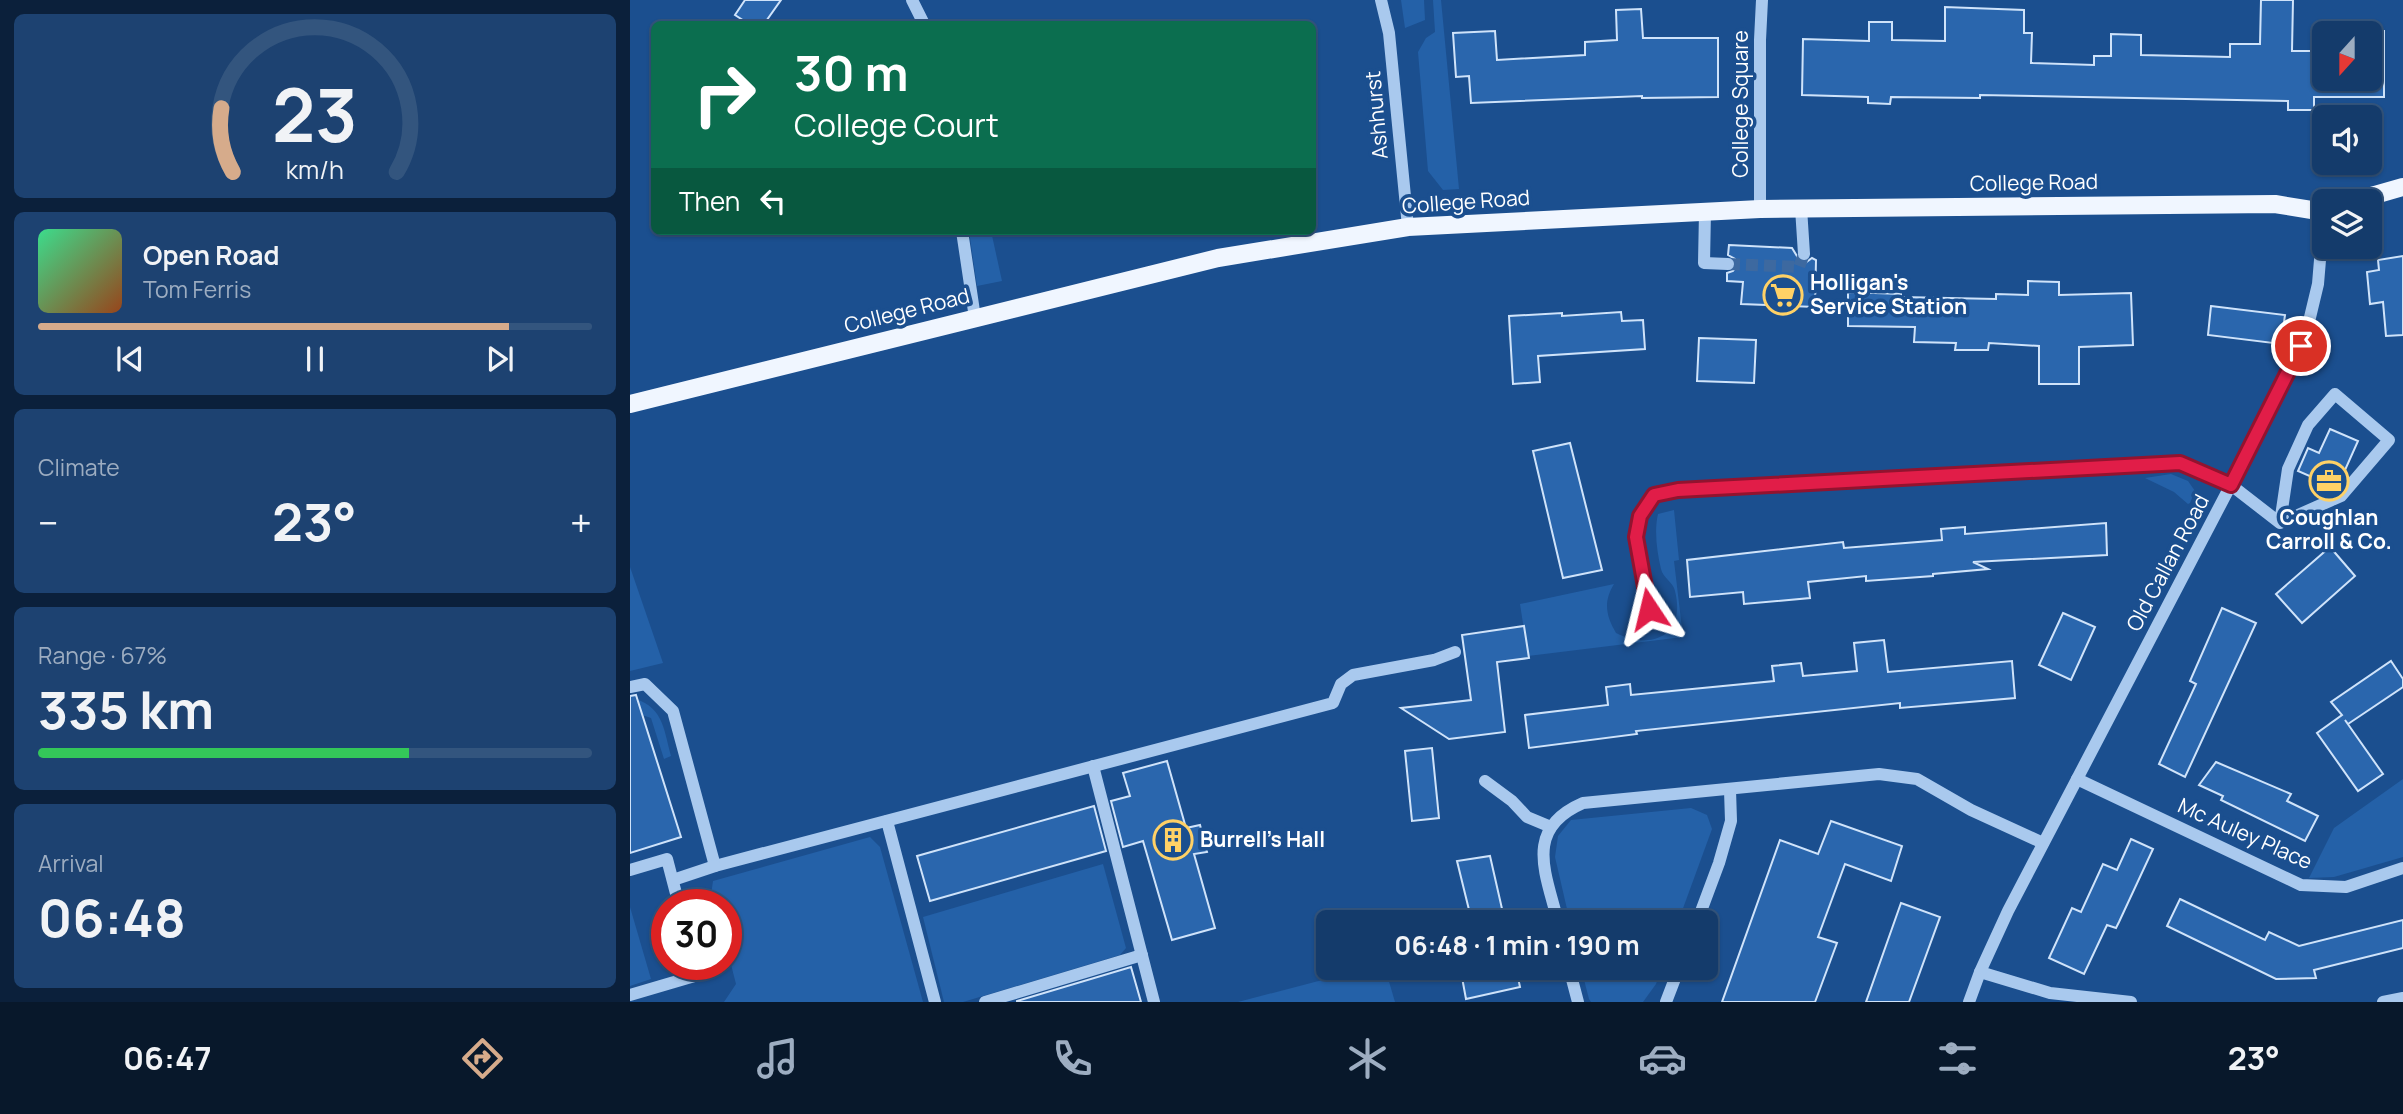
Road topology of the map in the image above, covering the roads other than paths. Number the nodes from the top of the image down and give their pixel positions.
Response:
1 (912, 0) edge
2 (1381, 0) edge
3 (1762, 0) edge
4 (922, 21) edge
5 (2403, 187) edge
6 (2382, 193) edge
7 (1801, 208) junction
8 (1760, 209) junction
9 (2312, 210) edge
10 (1705, 212) junction
11 (1408, 227) junction
12 (963, 235) edge
13 (1804, 254) dead end
14 (2320, 259) edge
15 (1728, 264) tunnel mouth
16 (975, 318) junction
17 (630, 404) edge
18 (2231, 485) junction
19 (2280, 523) junction
20 (1649, 609) dead end
21 (1455, 652) dead end
22 (630, 687) edge
23 (1093, 766) junction
24 (2077, 779) junction
25 (1485, 781) dead end
26 (1730, 790) junction
27 (887, 821) junction
28 (1551, 827) junction
29 (2043, 843) junction
30 (715, 866) junction
31 (2403, 867) edge
32 (630, 870) edge
33 (673, 880) junction
34 (676, 889) edge
35 (1555, 910) edge
36 (1701, 910) edge
37 (1142, 955) junction
38 (1980, 972) junction
39 (681, 980) edge
40 (1572, 980) edge
41 (1674, 980) edge
42 (630, 995) edge
43 (2403, 998) edge
44 (935, 1002) edge
45 (985, 1002) edge
46 (1154, 1002) edge
47 (1578, 1002) edge
48 (1666, 1002) edge
49 (1969, 1002) edge
50 (2131, 1002) edge
51 (2383, 1002) edge

1 - 4 street
2 - 11 street, Ashhurst
3 - 8 street, College Square
5 - 6 main road
7 - 8 main road, College Road
7 - 9 main road, College Road
7 - 13 street
8 - 10 main road, College Road
10 - 11 main road, College Road
10 - 15 street
11 - 16 main road, College Road
12 - 16 street
14 - 18 street, Old Callan Road
16 - 17 main road, College Road
18 - 19 street
18 - 20 street
18 - 24 street, Old Callan Road
19 - 19 street
21 - 23 street
22 - 30 street
23 - 27 street
23 - 37 street
24 - 29 street, Old Callan Road
24 - 31 street, Mc Auley Place
25 - 28 street
26 - 28 street
26 - 29 street
26 - 36 street
27 - 30 street
27 - 44 street
28 - 35 street
29 - 38 street, Old Callan Road
30 - 33 street
32 - 33 street
33 - 34 street
37 - 45 street
37 - 46 street
38 - 49 street, Old Callan Road
38 - 50 street
39 - 42 street
40 - 47 street
41 - 48 street
43 - 51 street

